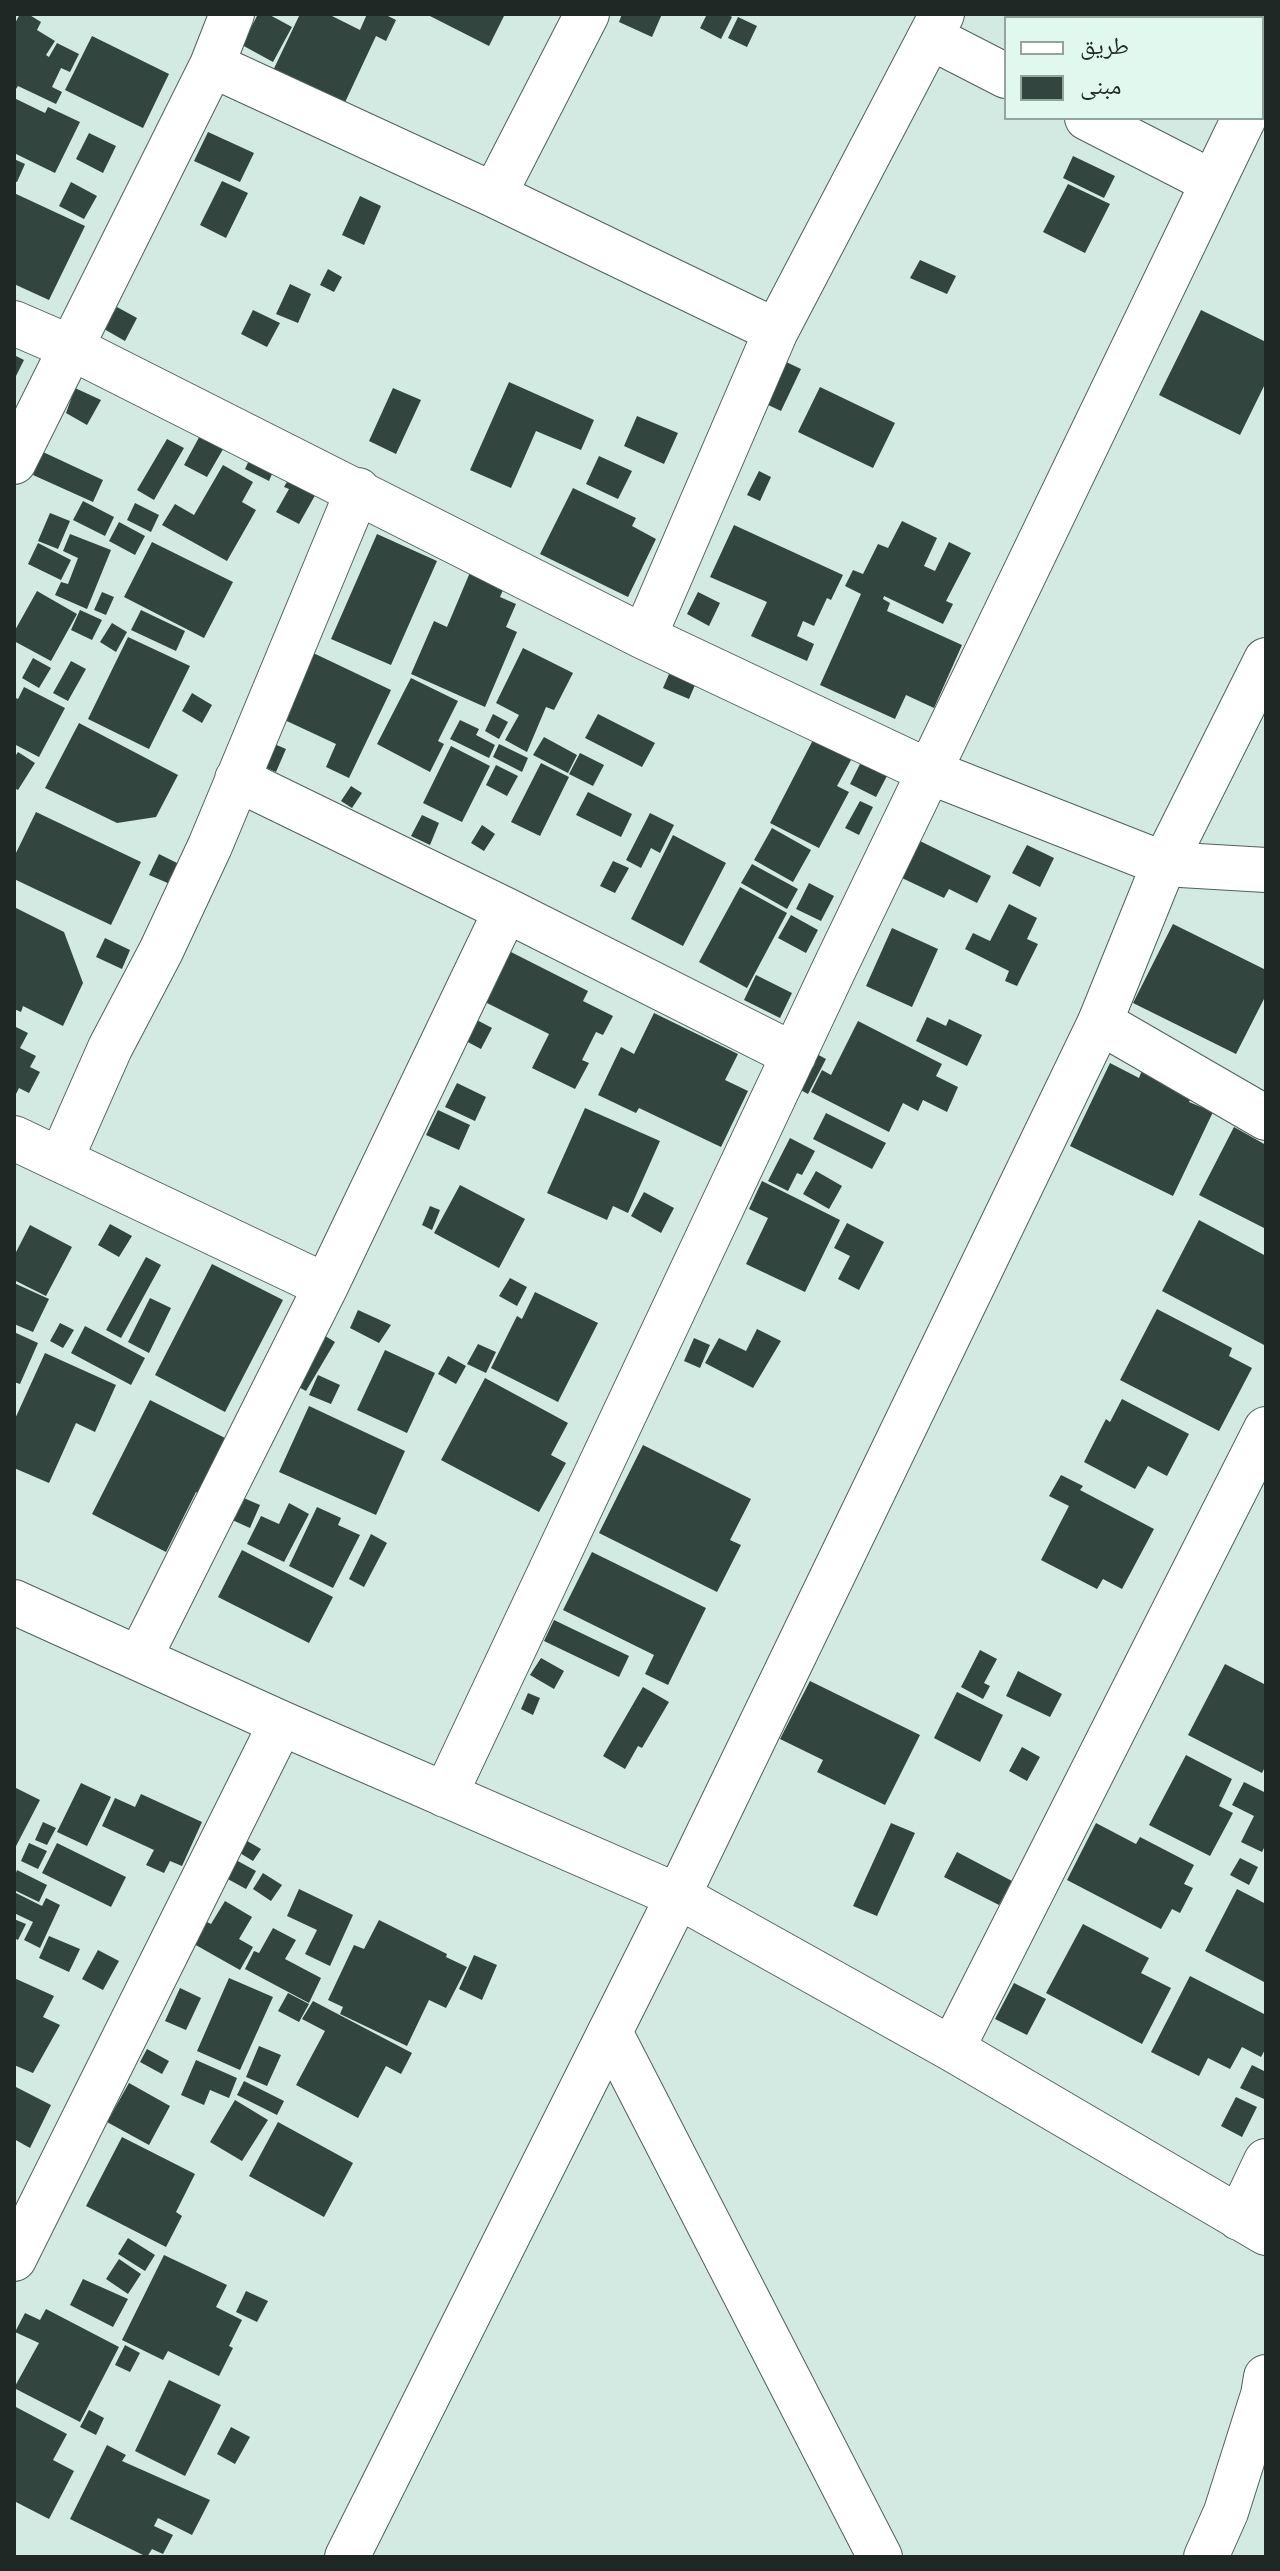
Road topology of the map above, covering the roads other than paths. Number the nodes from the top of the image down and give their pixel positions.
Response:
1 (232, 14) edge
2 (587, 14) edge
3 (936, 26) edge
4 (212, 65) junction
5 (1004, 75) edge
6 (1091, 120) edge
7 (1243, 120) edge
8 (1212, 182) junction
9 (494, 195) junction
10 (14, 323) edge
11 (776, 331) junction
12 (72, 348) junction
13 (14, 462) edge
14 (358, 490) junction
15 (644, 637) junction
16 (1266, 660) edge
17 (930, 772) junction
18 (237, 779) junction
19 (1164, 864) junction
20 (1266, 870) edge
21 (506, 910) junction
22 (1100, 1022) junction
23 (794, 1055) junction
24 (1266, 1118) edge
25 (14, 1138) edge
26 (61, 1159) junction
27 (326, 1286) junction
28 (1266, 1429) edge
29 (14, 1602) edge
30 (140, 1657) junction
31 (281, 1723) junction
32 (445, 1795) junction
33 (678, 1896) junction
34 (610, 2032) junction
35 (952, 2049) junction
36 (1266, 2161) edge
37 (1252, 2226) edge
38 (14, 2259) edge
39 (1266, 2377) edge
40 (347, 2557) edge
41 (880, 2557) edge
42 (1206, 2557) edge

1 - 4 street
2 - 9 street
3 - 5 street
3 - 11 street
4 - 9 street
4 - 12 street
6 - 8 street
7 - 8 street
8 - 17 street
9 - 11 street
10 - 12 street
11 - 15 street
12 - 13 street
12 - 14 street
14 - 15 street
14 - 18 street
15 - 17 street
16 - 19 street
17 - 19 street
17 - 23 street
18 - 21 street
18 - 26 street
19 - 20 street
19 - 22 street
21 - 23 street
21 - 27 street
22 - 24 street
22 - 33 street
23 - 32 street
25 - 26 street
26 - 27 street
27 - 30 street
28 - 35 street
29 - 30 street
30 - 31 street
31 - 32 street
31 - 38 street
32 - 33 street
33 - 34 street
33 - 35 street
34 - 40 street
34 - 41 street
35 - 37 street
36 - 37 street
39 - 42 street

